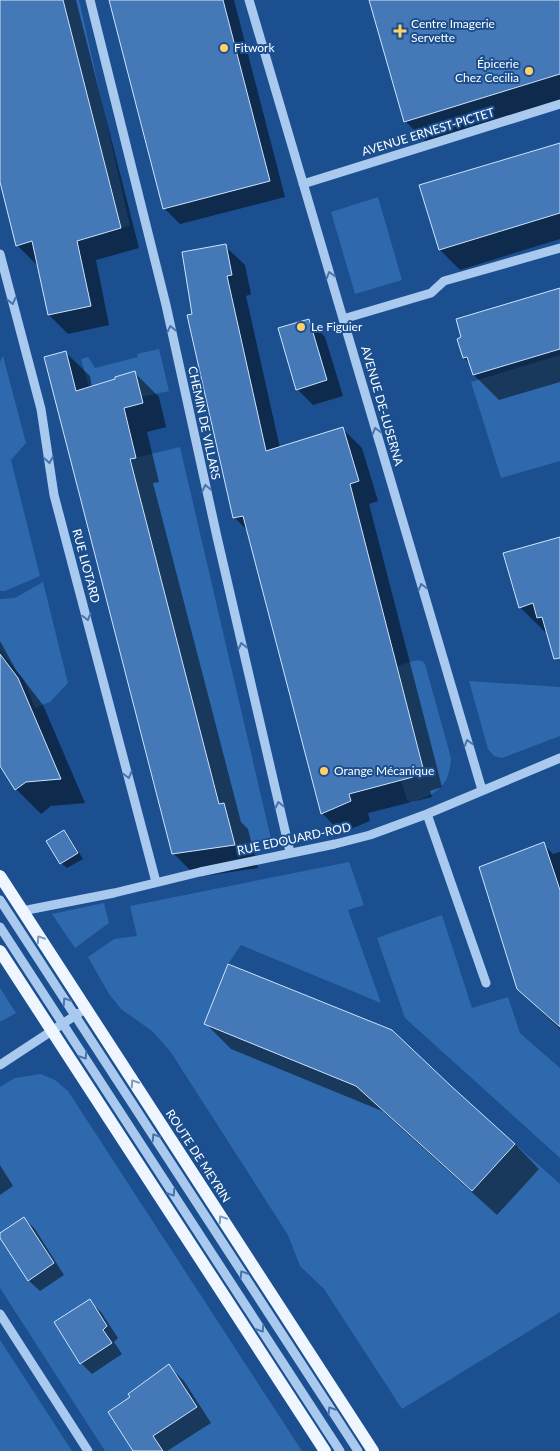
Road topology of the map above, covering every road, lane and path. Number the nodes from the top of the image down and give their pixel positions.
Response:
1 (90, 0) edge
2 (249, 0) edge
3 (560, 104) edge
4 (303, 184) junction
5 (560, 248) edge
6 (0, 254) edge
7 (343, 319) junction
8 (560, 758) edge
9 (482, 790) junction
10 (427, 814) junction
11 (290, 852) junction
12 (0, 876) edge
13 (156, 882) junction
14 (0, 900) edge
15 (22, 911) junction
16 (0, 927) edge
17 (0, 951) edge
18 (486, 983) dead end
19 (81, 1012) junction
20 (57, 1028) junction
21 (0, 1065) edge
22 (0, 1314) edge
23 (88, 1451) edge
24 (325, 1451) edge
25 (340, 1451) edge
26 (358, 1451) edge
27 (373, 1451) edge

11 -> 1 street, CHEMIN DE VILLARS
2 - 4 street, AVENUE DE-LUSERNA
3 - 4 street, AVENUE ERNEST-PICTET
7 -> 4 street, AVENUE DE-LUSERNA
5 - 7 street
6 -> 13 street, RUE LIOTARD
9 -> 7 street, AVENUE DE-LUSERNA
8 - 9 street, RUE EDOUARD-ROD
9 - 10 street, RUE EDOUARD-ROD
10 - 11 street, RUE EDOUARD-ROD
10 - 18 street
11 - 13 street, RUE EDOUARD-ROD
12 - 15 main road, ROUTE DE MEYRIN
13 - 15 street, RUE EDOUARD-ROD
19 -> 14 street
19 -> 15 main road, ROUTE DE MEYRIN
16 - 20 street
17 - 20 main road
19 - 20 street
26 -> 19 street
27 -> 19 main road, ROUTE DE MEYRIN
20 - 21 street
20 - 24 main road
20 -> 25 street
22 - 23 street

